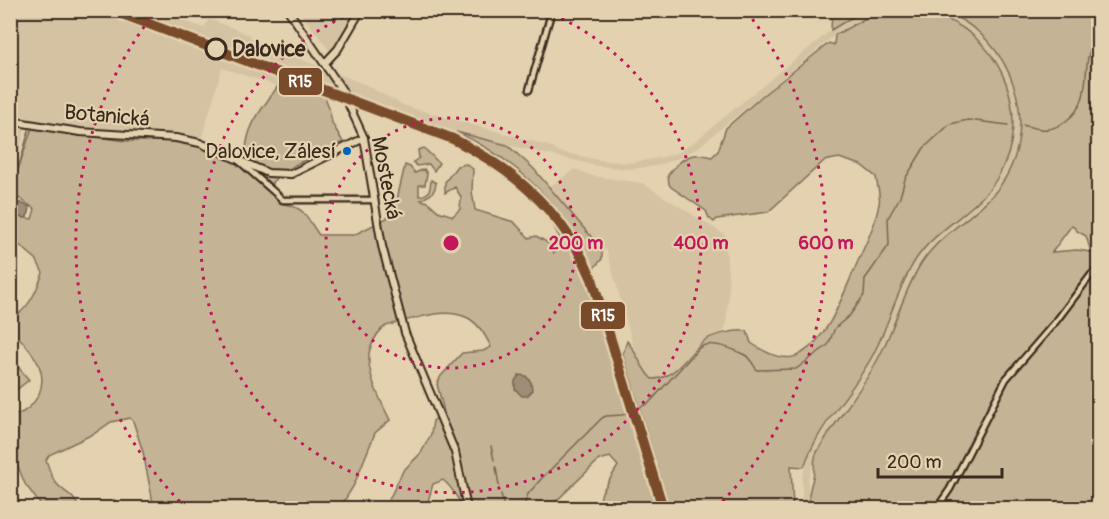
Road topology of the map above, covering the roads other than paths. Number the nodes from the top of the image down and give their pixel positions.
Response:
1 (288, 10) edge
2 (361, 10) edge
3 (552, 10) edge
4 (325, 63) junction
5 (529, 90) dead end
6 (10, 121) edge
7 (364, 138) junction
8 (236, 159) junction
9 (375, 201) junction
10 (1098, 269) edge
11 (468, 508) edge
12 (937, 508) edge

1 - 4 street, Mostecká
2 - 4 street
3 - 5 street
4 - 7 street, Mostecká
6 - 8 street, Botanická
7 - 8 street, Botanická
7 - 9 street, Mostecká
8 - 9 street
9 - 11 street, Mostecká
10 - 12 street

